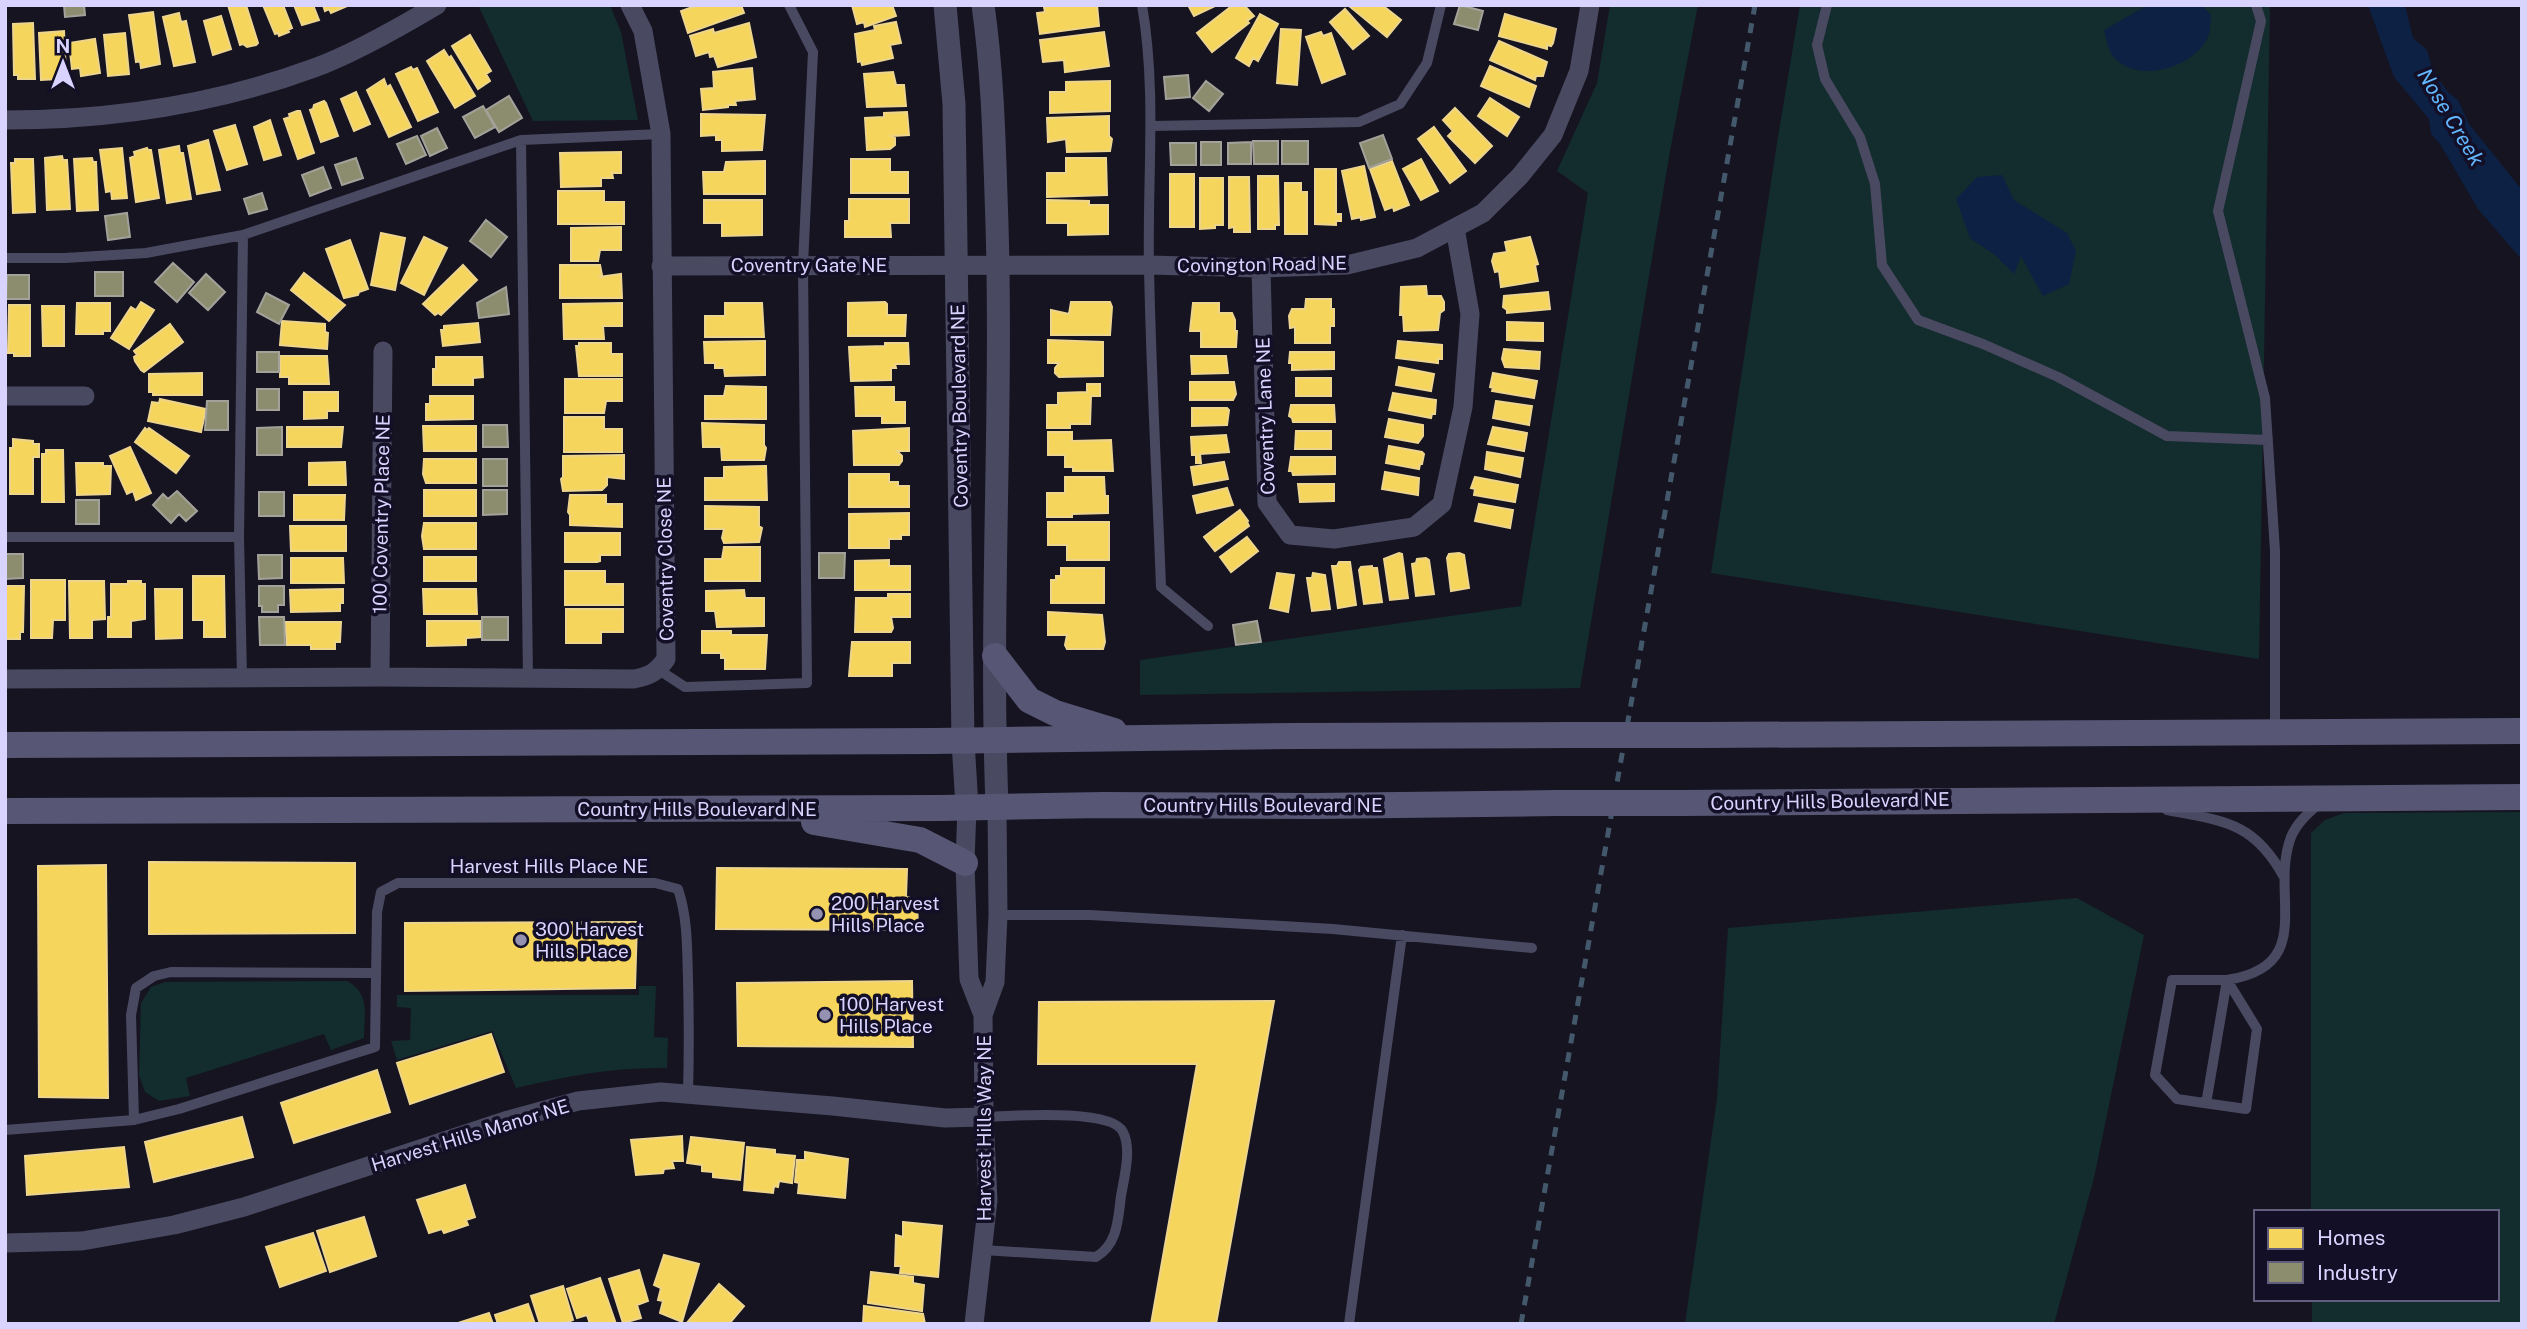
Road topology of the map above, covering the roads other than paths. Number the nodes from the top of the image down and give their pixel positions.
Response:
1 (437, 5) edge
2 (630, 5) edge
3 (789, 5) edge
4 (945, 5) edge
5 (983, 5) edge
6 (1142, 5) edge
7 (1441, 5) edge
8 (1590, 5) edge
9 (1827, 5) edge
10 (2256, 5) edge
11 (5, 120) edge
12 (1152, 126) junction
13 (661, 134) junction
14 (521, 140) junction
15 (1455, 228) junction
16 (243, 235) junction
17 (5, 258) edge
18 (803, 265) junction
19 (958, 265) junction
20 (1149, 265) junction
21 (661, 266) junction
22 (999, 266) junction
23 (1261, 268) junction
24 (383, 351) dead end
25 (5, 396) edge
26 (85, 396) dead end
27 (2268, 440) junction
28 (5, 537) edge
29 (239, 537) junction
30 (1208, 626) dead end
31 (995, 656) junction
32 (659, 670) junction
33 (242, 677) junction
34 (380, 677) junction
35 (528, 678) junction
36 (5, 679) edge
37 (2522, 731) edge
38 (2275, 732) junction
39 (1139, 739) junction
40 (994, 740) junction
41 (963, 741) junction
42 (5, 745) edge
43 (2522, 797) edge
44 (2327, 798) junction
45 (2105, 799) junction
46 (997, 805) junction
47 (967, 807) junction
48 (723, 808) junction
49 (5, 811) edge
50 (965, 863) junction
51 (2284, 878) junction
52 (998, 915) junction
53 (1402, 936) junction
54 (1532, 948) dead end
55 (376, 973) junction
56 (2227, 979) junction
57 (983, 1015) junction
58 (688, 1094) junction
59 (2204, 1103) junction
60 (984, 1116) junction
61 (134, 1120) junction
62 (5, 1130) edge
63 (5, 1243) edge
64 (983, 1250) junction
65 (974, 1324) edge
66 (1349, 1324) edge

1 - 11 street
2 - 13 street, Coventry Close NE
3 - 18 lane
4 - 19 street, Coventry Boulevard NE
5 - 22 street, Coventry Boulevard NE
6 - 12 lane
7 - 12 lane
8 - 15 street, Covington Road NE
9 - 27 lane
10 - 27 lane
12 - 20 lane
13 - 14 lane
13 - 21 street, Coventry Close NE
14 - 16 lane
14 - 35 lane
15 - 23 street, Covington Road NE
15 - 23 street, Coventry Lane NE
16 - 17 lane
16 - 29 lane
18 - 19 street, Coventry Gate NE
18 - 21 street, Coventry Gate NE
18 - 32 lane
19 - 22 street, Covington Road NE
19 - 41 street, Coventry Boulevard NE
20 - 22 street, Covington Road NE
20 - 23 street, Covington Road NE
20 - 30 lane
21 - 32 street, Coventry Close NE
22 - 31 street, Coventry Boulevard NE
24 - 34 street, 100 Coventry Place NE
25 - 26 street
27 - 38 lane
28 - 29 lane
29 - 33 lane
31 - 39 main road
31 - 40 street, Coventry Boulevard NE
32 - 35 street, Coventry Close NE
33 - 34 street, Coventry Close NE
33 - 36 street, Coventry Close NE
34 - 35 street, Coventry Close NE
37 - 38 main road
38 - 39 main road, bridge
39 - 40 main road
40 - 41 main road
40 - 46 street, Coventry Boulevard NE
41 - 42 main road
41 - 47 street, Coventry Boulevard NE
43 - 44 main road, Country Hills Boulevard NE
44 - 45 main road, Country Hills Boulevard NE
44 - 51 lane
45 - 46 main road, Country Hills Boulevard NE, bridge
45 - 51 lane
46 - 47 main road, Country Hills Boulevard NE
46 - 52 street, Harvest Hills Way NE
47 - 48 main road, Country Hills Boulevard NE
47 - 50 street, Harvest Hills Way NE
48 - 49 main road, Country Hills Boulevard NE
48 - 50 main road
50 - 57 street, Harvest Hills Way NE
51 - 56 lane
52 - 53 lane
52 - 57 street, Harvest Hills Way NE
53 - 54 lane
53 - 66 lane
55 - 58 lane, Harvest Hills Place NE
55 - 61 lane
55 - 61 lane
56 - 59 lane
56 - 59 lane
56 - 59 lane
57 - 60 street, Harvest Hills Way NE
58 - 60 street, Harvest Hills Manor NE
58 - 63 street, Harvest Hills Manor NE
60 - 64 street, Harvest Hills Way NE
60 - 64 lane
61 - 62 lane
64 - 65 street, Harvest Hills Way NE

